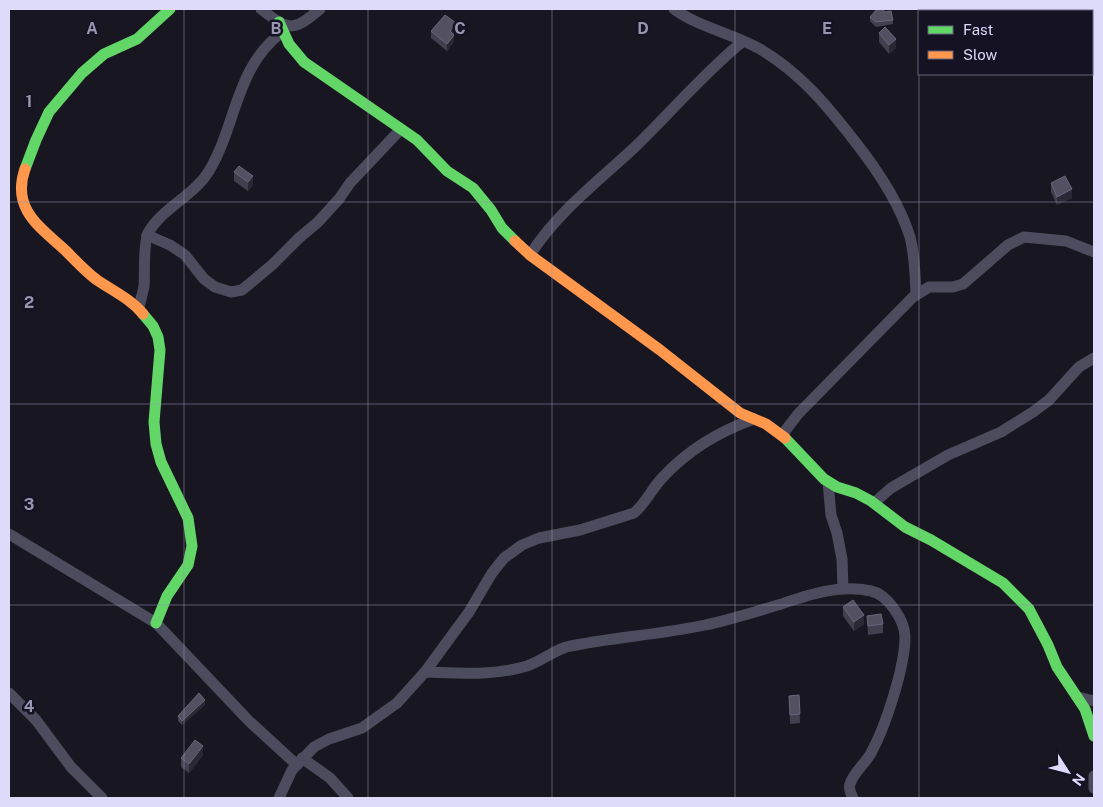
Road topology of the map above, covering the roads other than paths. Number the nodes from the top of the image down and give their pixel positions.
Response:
1 (170, 9) edge
2 (261, 9) edge
3 (320, 9) edge
4 (674, 9) edge
5 (280, 27) junction
6 (742, 42) junction
7 (402, 129) junction
8 (147, 235) junction
9 (1094, 252) edge
10 (530, 255) junction
11 (916, 294) junction
12 (138, 308) junction
13 (1094, 358) edge
14 (754, 419) junction
15 (782, 435) junction
16 (828, 482) junction
17 (874, 503) junction
18 (9, 534) edge
19 (843, 588) junction
20 (156, 623) junction
21 (425, 672) junction
22 (9, 693) edge
23 (1078, 697) junction
24 (1094, 701) edge
25 (1094, 736) edge
26 (299, 761) junction
27 (1094, 776) edge
28 (1094, 788) edge
29 (102, 798) edge
30 (279, 798) edge
31 (348, 798) edge
32 (853, 798) edge

1 - 12 street
2 - 5 street
3 - 5 street
4 - 6 street
5 - 7 street
5 - 8 street
6 - 10 street
6 - 11 street
7 - 8 street
7 - 10 street
8 - 12 street
9 - 11 street
10 - 14 street
11 - 15 street
12 - 20 street
13 - 17 street
14 - 15 street
14 - 21 street
15 - 16 street
16 - 17 street
16 - 19 street
17 - 23 street
18 - 20 street
19 - 21 street
19 - 32 street
20 - 26 street
21 - 26 street
22 - 29 street
23 - 24 street
23 - 25 street
26 - 30 street
26 - 31 street
27 - 28 street

